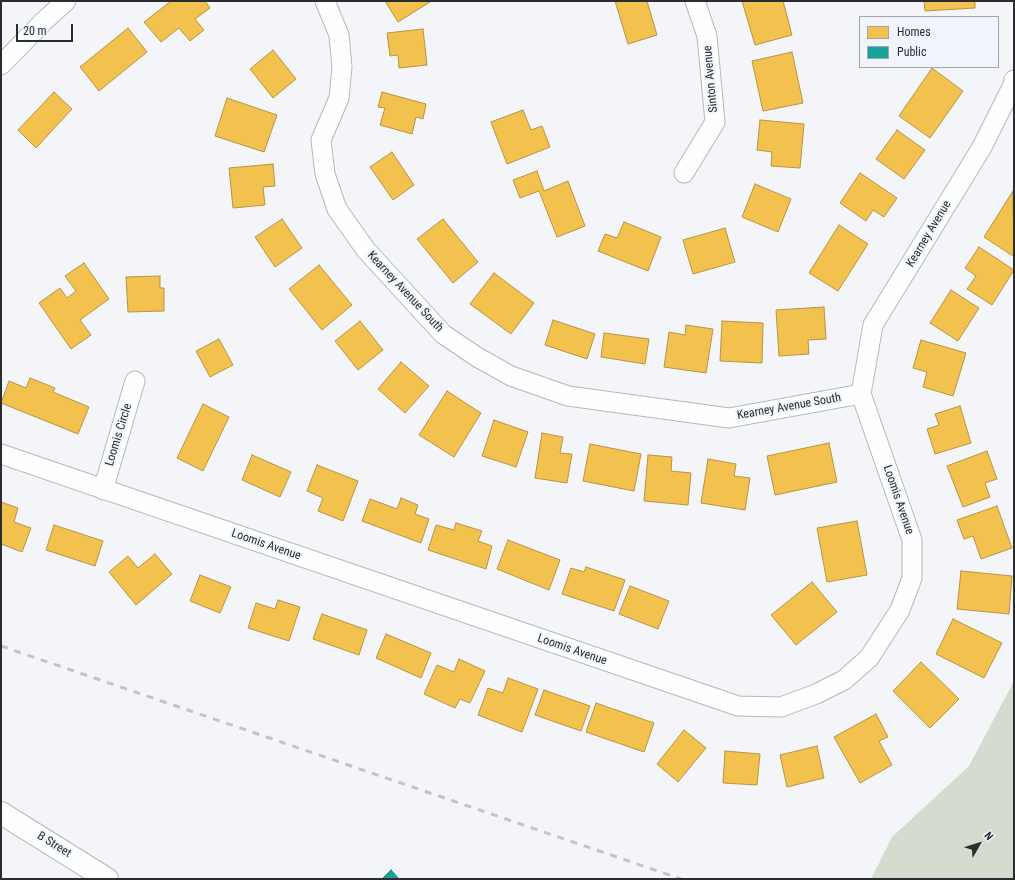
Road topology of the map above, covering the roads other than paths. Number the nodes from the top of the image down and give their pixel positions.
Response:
1 (66, 1) edge
2 (325, 1) edge
3 (695, 1) edge
4 (1, 66) edge
5 (1014, 80) edge
6 (684, 173) dead end
7 (136, 381) dead end
8 (861, 394) junction
9 (1, 454) edge
10 (103, 490) junction
11 (1, 812) edge
12 (107, 879) edge

1 - 4 street
2 - 8 street, Kearney Avenue South
3 - 6 street, Sinton Avenue
5 - 8 street, Kearney Avenue
7 - 10 street, Loomis Circle
8 - 10 street, Loomis Avenue
9 - 10 street, Loomis Avenue
11 - 12 main road, B Street

